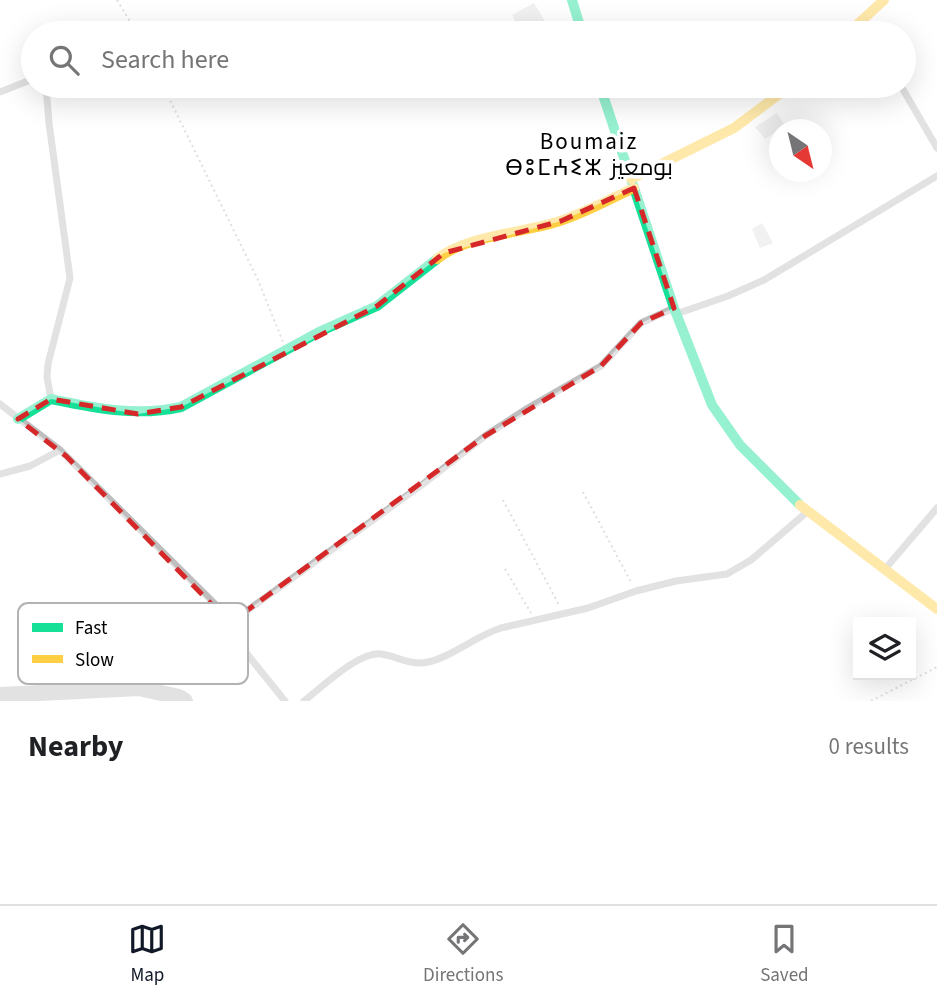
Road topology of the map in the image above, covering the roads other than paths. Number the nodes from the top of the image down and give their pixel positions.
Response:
1 (572, 0) edge
2 (884, 0) edge
3 (863, 20) edge
4 (578, 21) edge
5 (21, 84) edge
6 (0, 92) edge
7 (47, 98) edge
8 (604, 98) edge
9 (775, 98) edge
10 (908, 98) edge
11 (937, 148) edge
12 (937, 176) edge
13 (632, 184) junction
14 (675, 311) junction
15 (51, 399) junction
16 (0, 404) edge
17 (18, 419) junction
18 (60, 450) junction
19 (0, 474) edge
20 (937, 508) edge
21 (808, 511) junction
22 (885, 569) junction
23 (212, 603) edge
24 (248, 609) edge
25 (937, 609) edge
26 (248, 655) edge
27 (285, 701) edge
28 (304, 701) edge

1 - 4 street
2 - 3 street
5 - 6 street
7 - 15 street
8 - 13 street
9 - 13 street
10 - 11 street
12 - 14 street
13 - 14 street
13 - 15 street
14 - 21 street
14 - 24 street
15 - 17 street
16 - 17 street
17 - 18 street
18 - 19 street
18 - 23 street
20 - 22 street
21 - 22 street
21 - 28 street
22 - 25 street
26 - 27 street

